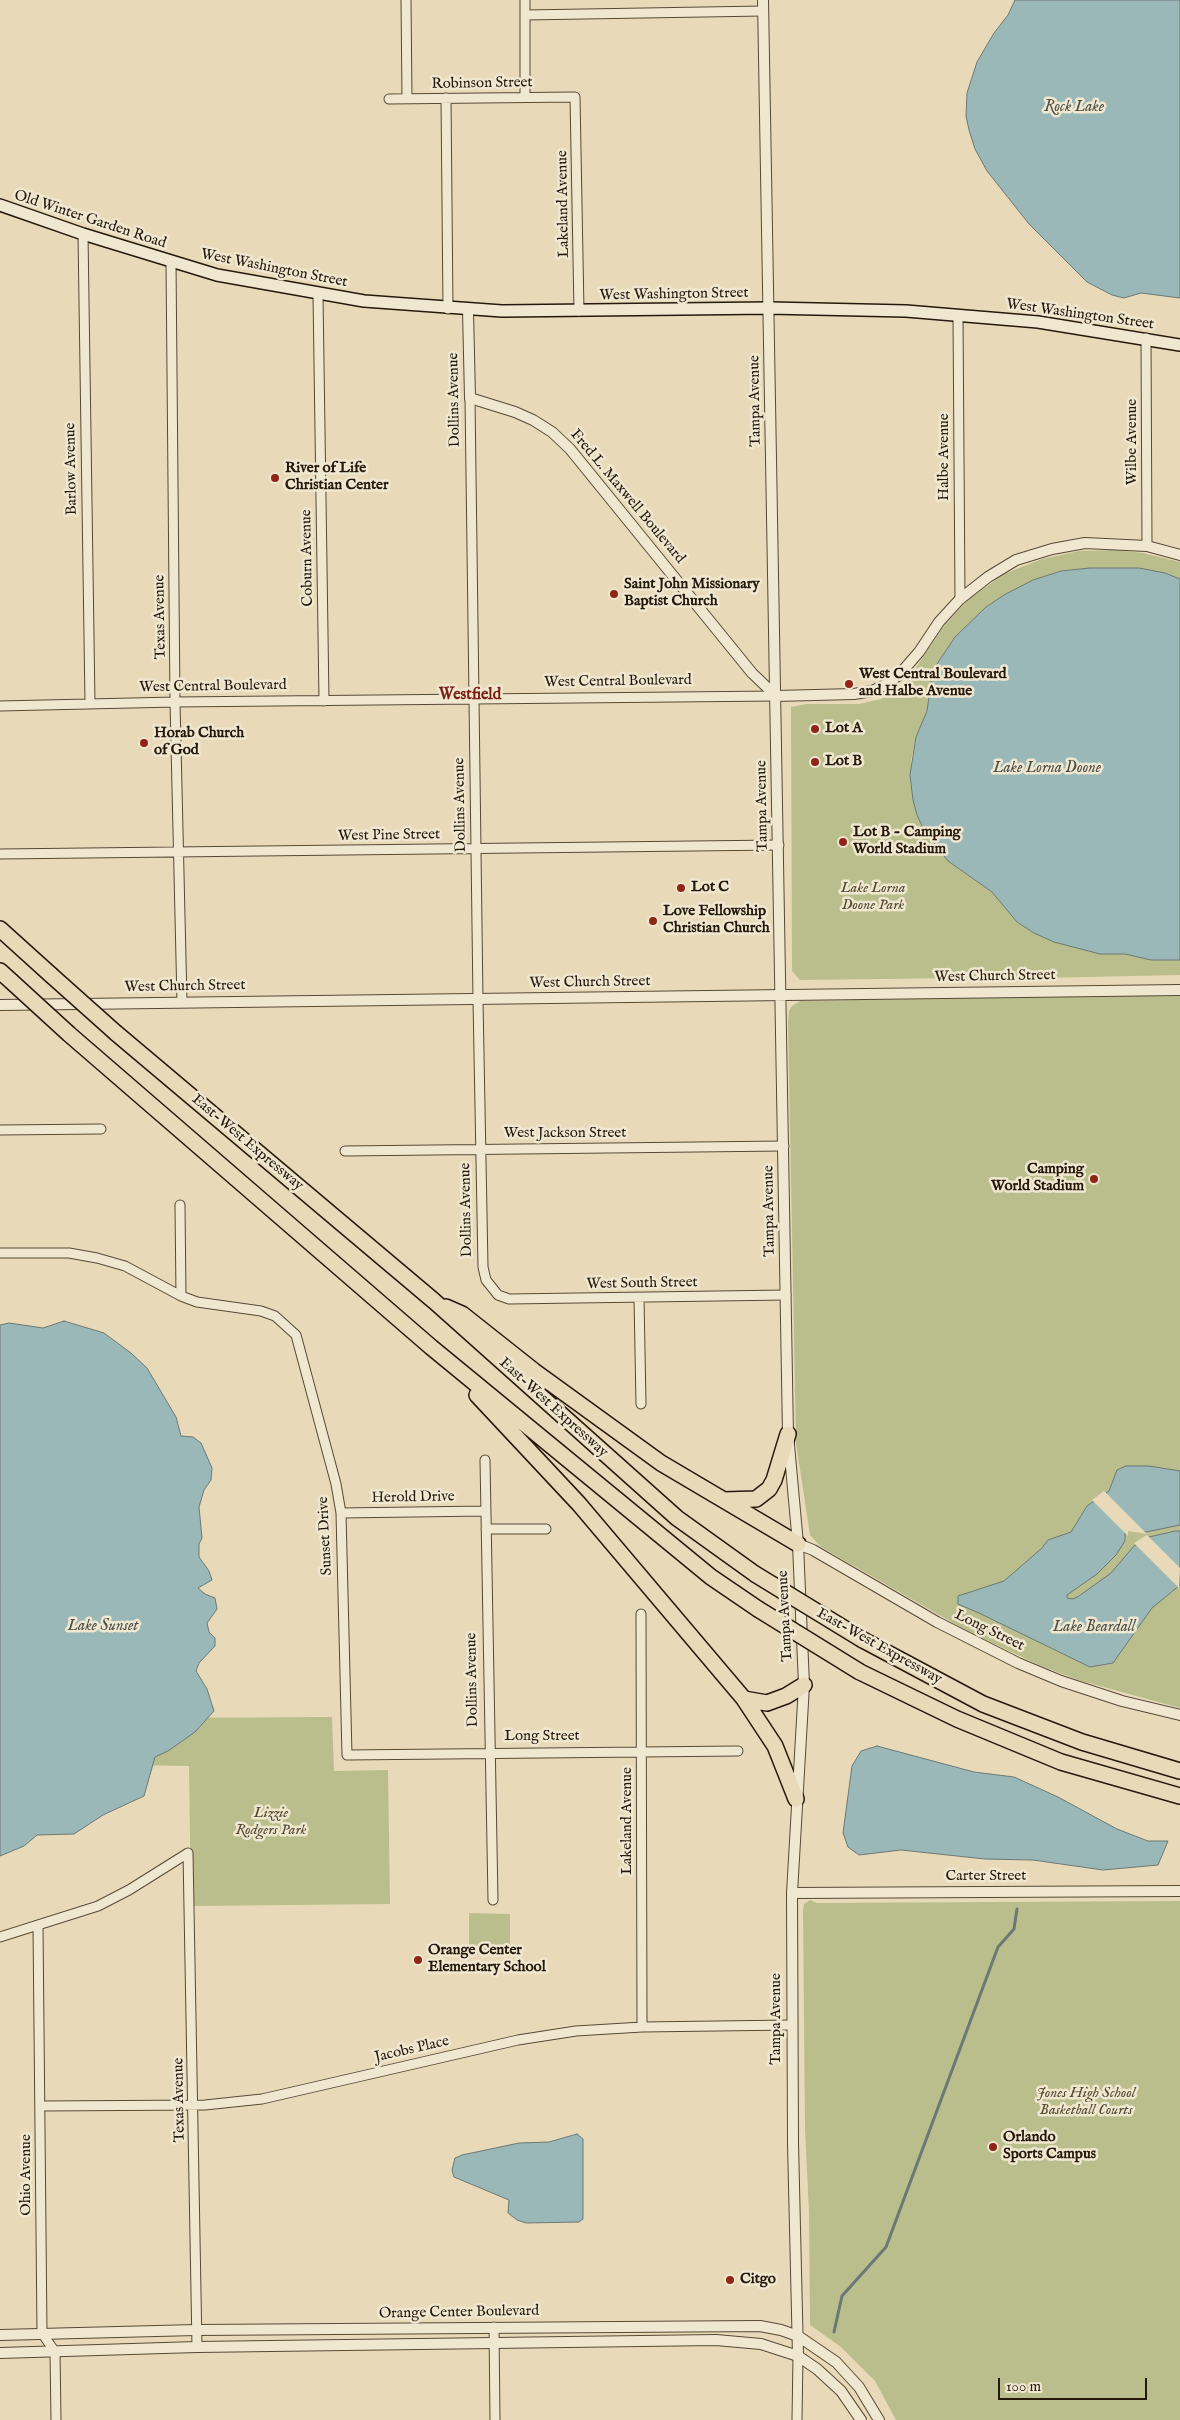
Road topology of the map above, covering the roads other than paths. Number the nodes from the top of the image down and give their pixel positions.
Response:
1 (406, 0) edge
2 (525, 0) edge
3 (763, 0) edge
4 (763, 12) junction
5 (525, 15) junction
6 (525, 97) junction
7 (575, 97) joint
8 (407, 98) junction
9 (446, 98) junction
10 (389, 99) dead end
11 (0, 205) edge
12 (83, 234) junction
13 (171, 262) junction
14 (318, 294) junction
15 (770, 308) junction
16 (448, 309) junction
17 (468, 310) junction
18 (579, 311) junction
19 (958, 315) junction
20 (1146, 338) junction
21 (1180, 345) edge
22 (470, 398) junction
23 (1147, 546) junction
24 (1180, 555) edge
25 (960, 599) junction
26 (776, 696) junction
27 (474, 699) junction
28 (324, 701) junction
29 (175, 702) junction
30 (90, 704) junction
31 (0, 706) edge
32 (779, 845) junction
33 (477, 848) junction
34 (178, 853) junction
35 (0, 854) edge
36 (0, 919) edge
37 (0, 929) edge
38 (33, 956) junction
39 (4, 975) edge
40 (1180, 990) edge
41 (780, 995) junction
42 (478, 1000) junction
43 (182, 1002) junction
44 (0, 1005) edge
45 (100, 1129) dead end
46 (0, 1130) edge
47 (784, 1146) junction
48 (481, 1148) junction
49 (345, 1151) dead end
50 (180, 1205) dead end
51 (0, 1253) edge
52 (498, 1294) joint
53 (786, 1295) junction
54 (181, 1296) junction
55 (639, 1298) junction
56 (434, 1301) junction
57 (431, 1347) junction
58 (641, 1404) dead end
59 (788, 1434) junction
60 (485, 1460) dead end
61 (724, 1500) junction
62 (485, 1511) junction
63 (341, 1513) junction
64 (486, 1529) junction
65 (546, 1529) dead end
66 (798, 1544) junction
67 (641, 1614) dead end
68 (804, 1685) junction
69 (744, 1699) junction
70 (1180, 1715) edge
71 (738, 1751) dead end
72 (490, 1752) junction
73 (642, 1752) junction
74 (347, 1755) joint
75 (1180, 1770) edge
76 (1180, 1796) edge
77 (796, 1799) junction
78 (1180, 1891) edge
79 (792, 1893) junction
80 (493, 1900) dead end
81 (38, 1926) junction
82 (0, 1937) edge
83 (792, 2026) junction
84 (642, 2027) junction
85 (40, 2106) junction
86 (194, 2106) junction
87 (623, 2326) junction
88 (494, 2327) junction
89 (196, 2330) junction
90 (42, 2333) junction
91 (0, 2335) edge
92 (798, 2336) junction
93 (624, 2341) junction
94 (494, 2344) junction
95 (196, 2347) junction
96 (54, 2352) junction
97 (0, 2353) edge
98 (798, 2356) junction
99 (56, 2420) edge
100 (496, 2420) edge
101 (797, 2420) edge
102 (861, 2420) edge
103 (880, 2420) edge

1 - 8 street
2 - 5 street
3 - 4 street, Tampa Avenue
4 - 5 street
4 - 15 street, Tampa Avenue
5 - 6 street
6 - 7 street, Robinson Street
6 - 9 street, Robinson Street
7 - 18 street, Lakeland Avenue
8 - 9 street, Robinson Street
8 - 10 street, Robinson Street
9 - 16 street
11 - 12 main road, Old Winter Garden Road
12 - 13 main road, Old Winter Garden Road
12 - 30 street, Barlow Avenue
13 - 14 main road, West Washington Street
13 - 29 street, Texas Avenue
14 - 16 main road, West Washington Street
14 - 28 street, Coburn Avenue
15 - 18 main road, West Washington Street
15 - 19 main road, West Washington Street
15 - 26 street, Tampa Avenue
16 - 17 main road, West Washington Street
17 - 18 main road, West Washington Street
17 - 22 street, Dollins Avenue
19 - 20 main road, West Washington Street
19 - 25 street, Halbe Avenue
20 - 21 main road, West Washington Street
20 - 23 street, Wilbe Avenue
22 - 26 street, Fred L. Maxwell Boulevard
22 - 27 street, Dollins Avenue
23 - 24 street, West Central Boulevard
23 - 25 street, West Central Boulevard
25 - 26 street, West Central Boulevard
26 - 27 street, West Central Boulevard
26 - 32 street, Tampa Avenue
27 - 28 street, West Central Boulevard
27 - 33 street, Dollins Avenue
28 - 29 street, West Central Boulevard
29 - 30 street, West Central Boulevard
29 - 34 street, Texas Avenue
30 - 31 street, West Central Boulevard
32 - 33 street, West Pine Street
32 - 41 street, Tampa Avenue
33 - 34 street, West Pine Street
33 - 42 street, Dollins Avenue
34 - 35 street, West Pine Street
34 - 43 street, Texas Avenue
36 - 38 highway
37 - 38 highway, East-West Expressway
38 - 56 highway, East-West Expressway, bridge
39 - 57 highway, East-West Expressway, bridge
40 - 41 street, West Church Street
41 - 42 street, West Church Street
41 - 47 street, Tampa Avenue
42 - 43 street, West Church Street
42 - 48 street, Dollins Avenue
43 - 44 street, West Church Street
45 - 46 street
47 - 48 street, West Jackson Street
47 - 53 street, Tampa Avenue
48 - 49 street, West Jackson Street
48 - 52 street, Dollins Avenue
50 - 54 street
51 - 54 street
52 - 55 street, West South Street
53 - 55 street, West South Street
53 - 59 street, Tampa Avenue
54 - 63 street, Sunset Drive
55 - 58 street
56 - 61 highway
56 - 75 highway, East-West Expressway, bridge
57 - 69 highway
57 - 76 highway, East-West Expressway, bridge
59 - 61 highway
59 - 66 street, Tampa Avenue
60 - 62 street, Dollins Avenue
61 - 66 highway
62 - 63 street, Herold Drive
62 - 64 street, Dollins Avenue
63 - 74 street, Sunset Drive
64 - 65 street
64 - 72 street, Dollins Avenue
66 - 68 street, Tampa Avenue
66 - 70 street, Long Street
67 - 73 street, Lakeland Avenue
68 - 69 highway
68 - 77 street, Tampa Avenue
69 - 77 highway
71 - 73 street, Long Street
72 - 73 street, Long Street
72 - 74 street, Long Street
72 - 80 street, Dollins Avenue
73 - 84 street, Lakeland Avenue
77 - 79 street, Tampa Avenue
78 - 79 street, Carter Street
79 - 83 street, Tampa Avenue
81 - 82 street
81 - 85 street, Ohio Avenue
81 - 86 street, Texas Avenue
83 - 84 street, Jacobs Place
83 - 92 street, Tampa Avenue
84 - 86 street, Jacobs Place
85 - 86 street, Jacobs Place
85 - 90 street, Ohio Avenue
86 - 89 street, Texas Avenue
87 - 88 street, Orange Center Boulevard
87 - 92 street, Orange Center Boulevard
87 - 93 street
88 - 89 street, Orange Center Boulevard
88 - 94 street
89 - 90 street, Orange Center Boulevard
89 - 95 street, Texas Avenue
90 - 91 street, Orange Center Boulevard
90 - 96 street
92 - 98 street, Tampa Avenue
92 - 103 street, Orange Center Boulevard
93 - 94 street, Orange Center Boulevard
93 - 98 street, Orange Center Boulevard
94 - 95 street, Orange Center Boulevard
94 - 100 street
95 - 96 street, Orange Center Boulevard
96 - 97 street, Orange Center Boulevard
96 - 99 street
98 - 101 street, Tampa Avenue
98 - 102 street, Orange Center Boulevard

